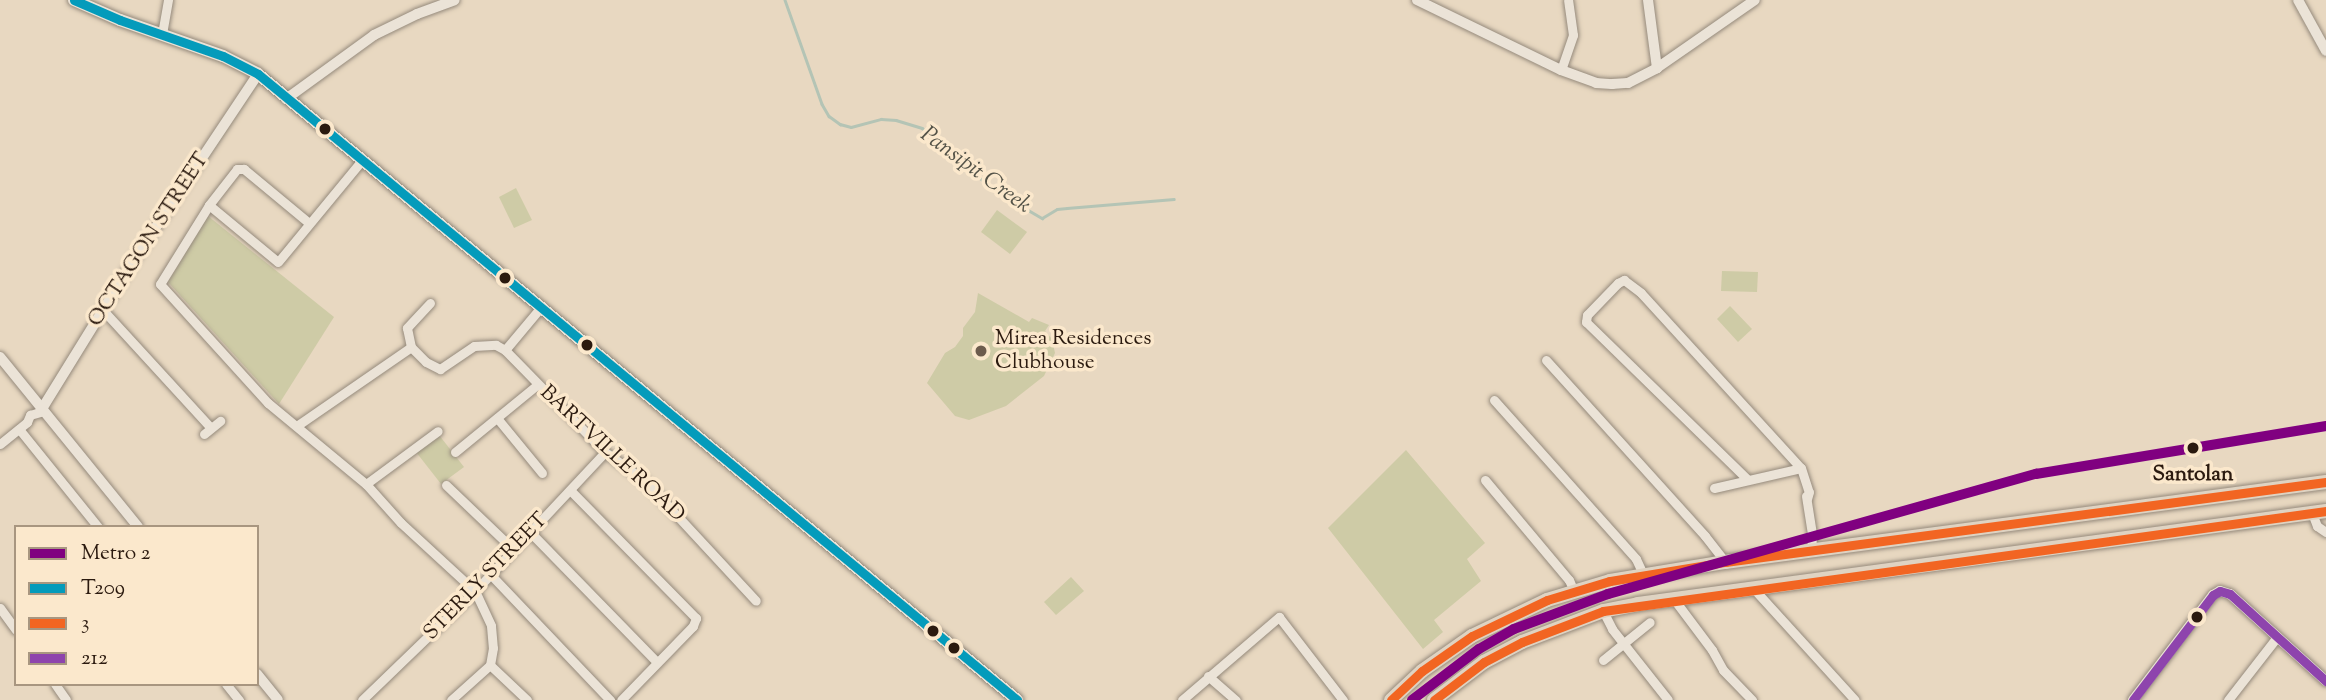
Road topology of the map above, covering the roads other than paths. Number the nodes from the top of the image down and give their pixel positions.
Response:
1 (75, 0) edge
2 (168, 0) edge
3 (455, 0) edge
4 (1417, 0) edge
5 (1568, 0) edge
6 (1648, 0) edge
7 (1755, 0) edge
8 (2298, 0) edge
9 (162, 34) junction
10 (2326, 51) edge
11 (1657, 68) junction
12 (1562, 70) junction
13 (258, 74) junction
14 (286, 99) junction
15 (362, 160) junction
16 (209, 205) junction
17 (309, 223) junction
18 (430, 303) dead end
19 (541, 307) junction
20 (103, 309) junction
21 (411, 347) junction
22 (505, 351) junction
23 (0, 357) edge
24 (1546, 360) dead end
25 (537, 385) junction
26 (1494, 400) dead end
27 (42, 410) junction
28 (497, 418) junction
29 (220, 421) dead end
30 (298, 425) junction
31 (23, 426) junction
32 (438, 431) dead end
33 (0, 444) edge
34 (455, 452) dead end
35 (605, 452) junction
36 (1801, 468) junction
37 (542, 473) dead end
38 (1747, 479) junction
39 (1485, 480) dead end
40 (2326, 482) edge
41 (366, 484) junction
42 (446, 485) dead end
43 (1714, 488) dead end
44 (570, 490) junction
45 (2319, 512) edge
46 (97, 525) edge
47 (136, 525) edge
48 (2326, 532) edge
49 (531, 533) junction
50 (514, 550) junction
51 (1810, 552) junction
52 (1725, 562) junction
53 (1643, 574) junction
54 (491, 575) junction
55 (1821, 578) junction
56 (1804, 580) junction
57 (1753, 588) junction
58 (475, 591) junction
59 (1574, 591) junction
60 (1673, 598) junction
61 (756, 601) dead end
62 (0, 608) edge
63 (1603, 611) junction
64 (1650, 622) dead end
65 (14, 627) edge
66 (2277, 637) junction
67 (1623, 642) junction
68 (1603, 660) dead end
69 (657, 662) junction
70 (490, 665) junction
71 (259, 676) edge
72 (1208, 676) junction
73 (2326, 681) edge
74 (228, 686) edge
75 (239, 700) edge
76 (278, 700) edge
77 (362, 700) edge
78 (451, 700) edge
79 (527, 700) edge
80 (610, 700) edge
81 (621, 700) edge
82 (1017, 700) edge
83 (1182, 700) edge
84 (1236, 700) edge
85 (1343, 700) edge
86 (1391, 700) edge
87 (1434, 700) edge
88 (1668, 700) edge
89 (1752, 700) edge
90 (1855, 700) edge
91 (2133, 700) edge
92 (2228, 700) edge

1 - 9 main road
2 - 9 street
3 - 14 street
4 - 12 street
5 - 12 street
6 - 11 street
7 - 11 street
8 - 10 street
9 - 13 main road
11 - 12 street
13 - 14 main road
13 - 20 street, OCTAGON STREET
14 - 15 main road
15 - 17 street
15 - 19 main road
16 - 17 street
16 - 17 street
16 - 30 street
18 - 21 street
19 - 22 street
19 - 82 main road
20 - 27 street, OCTAGON STREET
20 - 29 street
21 - 22 street
21 - 30 street
22 - 25 street, BARTVILLE ROAD
23 - 27 street
24 - 52 street
25 - 28 street
25 - 35 street, BARTVILLE ROAD
26 - 53 street
27 - 31 street
27 - 47 street
28 - 34 street
28 - 37 street
30 - 41 street
31 - 33 street
31 - 46 street
32 - 41 street
35 - 44 street, STERLY STREET
35 - 61 street, BARTVILLE ROAD
36 - 38 street
36 - 38 street
36 - 51 street
38 - 43 street
39 - 59 street
40 - 51 main road
41 - 58 street
42 - 50 street
44 - 49 street, STERLY STREET
44 - 69 street
45 - 48 street
45 - 55 main road
49 - 50 street, STERLY STREET
49 - 69 street
50 - 54 street, STERLY STREET
51 - 52 main road
51 - 55 main road
51 - 56 main road
52 - 53 main road
53 - 59 main road
54 - 58 street, STERLY STREET
54 - 80 street
55 - 56 main road
56 - 57 main road
57 - 60 main road
57 - 90 street
58 - 70 street
58 - 77 street, STERLY STREET
59 - 86 main road
60 - 63 main road
60 - 89 street
62 - 65 street
63 - 67 street
63 - 87 main road
64 - 67 street
66 - 73 street
66 - 91 street
66 - 92 street
67 - 68 street
67 - 88 street
69 - 81 street
70 - 78 street
70 - 79 street
71 - 76 street
72 - 83 street
72 - 84 street
72 - 85 street
74 - 75 street

